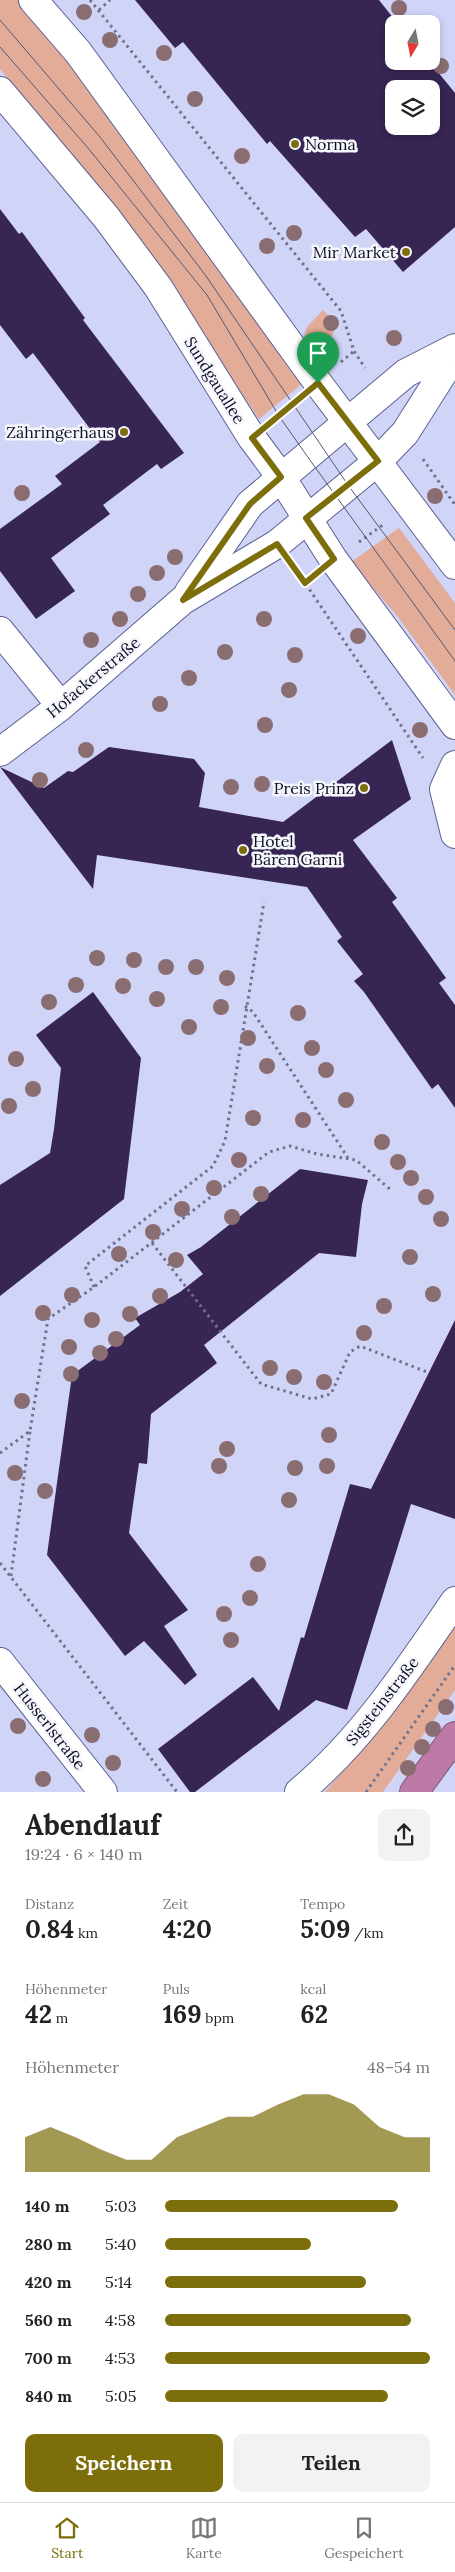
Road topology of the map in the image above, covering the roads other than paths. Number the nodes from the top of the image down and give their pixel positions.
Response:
1 (33, 0) edge
2 (0, 91) edge
3 (455, 348) edge
4 (455, 354) edge
5 (348, 422) junction
6 (378, 461) junction
7 (281, 477) junction
8 (306, 518) junction
9 (455, 565) edge
10 (183, 600) junction
11 (0, 631) edge
12 (61, 706) junction
13 (455, 725) edge
14 (0, 752) edge
15 (450, 777) edge
16 (455, 834) edge
17 (455, 1601) edge
18 (0, 1662) edge
19 (455, 1736) edge
20 (100, 1791) edge
21 (299, 1792) edge
22 (414, 1792) edge

1 - 5 street
2 - 7 street, Sundgauallee
3 - 5 street, Hofackerstraße
4 - 6 street, Hofackerstraße
5 - 6 street
5 - 7 street, Hofackerstraße
6 - 8 street, Hofackerstraße
6 - 9 street
7 - 8 street, Sundgauallee
7 - 10 street, Hofackerstraße
8 - 10 street, Hofackerstraße
8 - 13 street, Sundgauallee
10 - 12 street, Hofackerstraße
11 - 12 street
12 - 14 street, Hofackerstraße
15 - 16 street
17 - 21 street, Sigsteinstraße
18 - 20 street, Husserlstraße
19 - 22 highway

